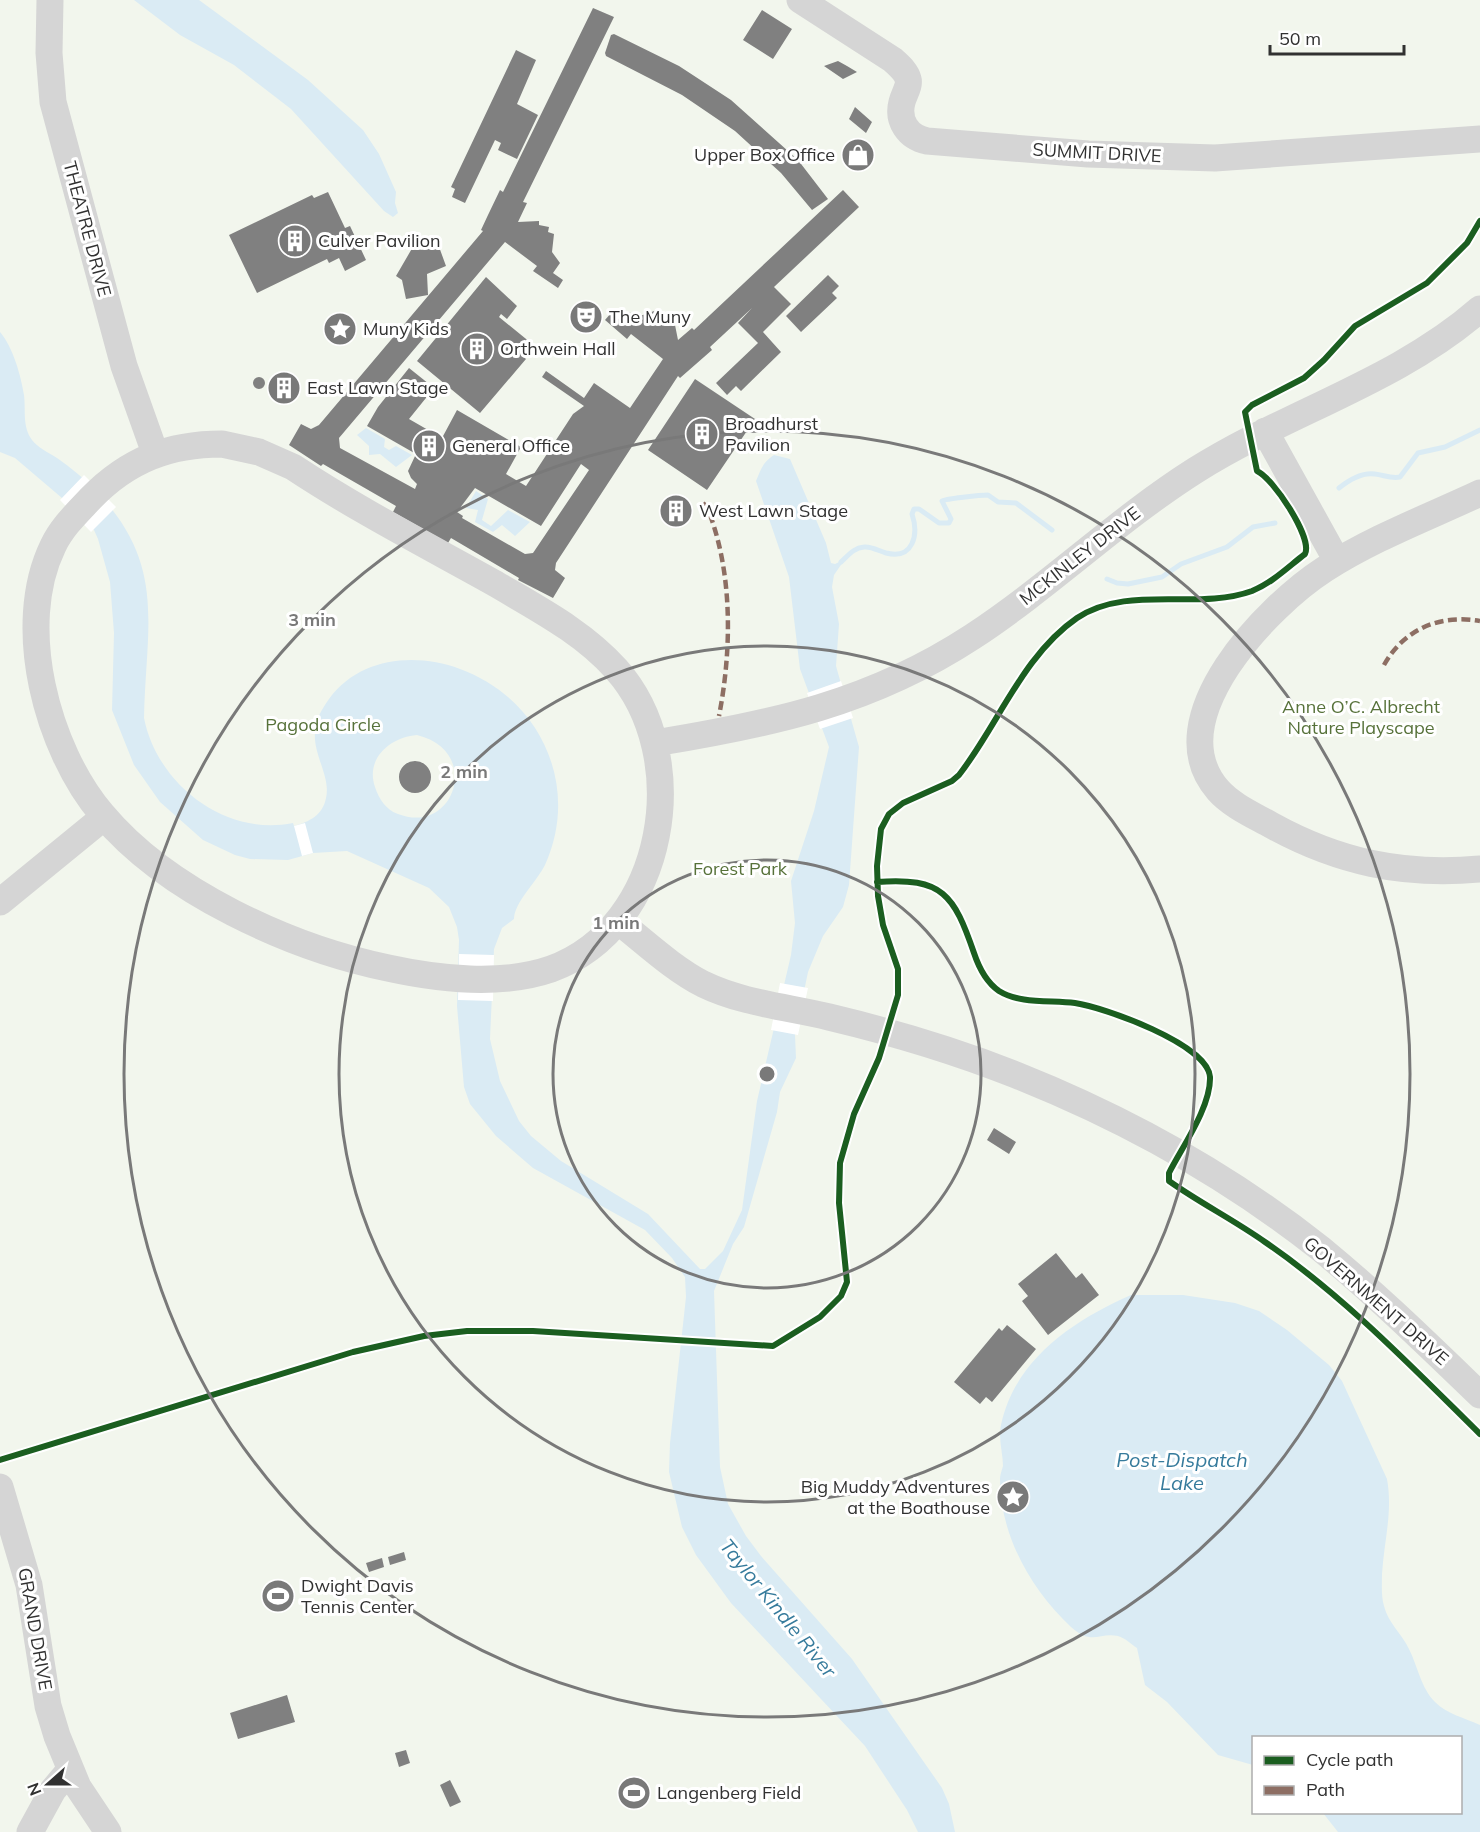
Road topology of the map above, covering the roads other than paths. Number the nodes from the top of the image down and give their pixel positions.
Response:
1 (50, 0) edge
2 (800, 0) edge
3 (1480, 140) edge
4 (1480, 309) edge
5 (1265, 431) junction
6 (155, 453) junction
7 (1480, 493) edge
8 (1336, 561) junction
9 (655, 743) junction
10 (104, 817) junction
11 (1480, 869) edge
12 (0, 902) edge
13 (618, 921) junction
14 (1480, 1395) edge
15 (0, 1487) edge
16 (69, 1771) junction
17 (30, 1832) edge
18 (108, 1832) edge

1 - 6 street, THEATRE DRIVE
2 - 3 street, SUMMIT DRIVE
4 - 5 street, MCKINLEY DRIVE
5 - 8 street
5 - 9 street, MCKINLEY DRIVE
6 - 9 street
6 - 10 street
7 - 8 street
8 - 11 street
9 - 13 street
10 - 12 street
10 - 13 street
13 - 14 street, GOVERNMENT DRIVE
15 - 16 street, GRAND DRIVE
16 - 17 street
16 - 18 street, GRAND DRIVE

